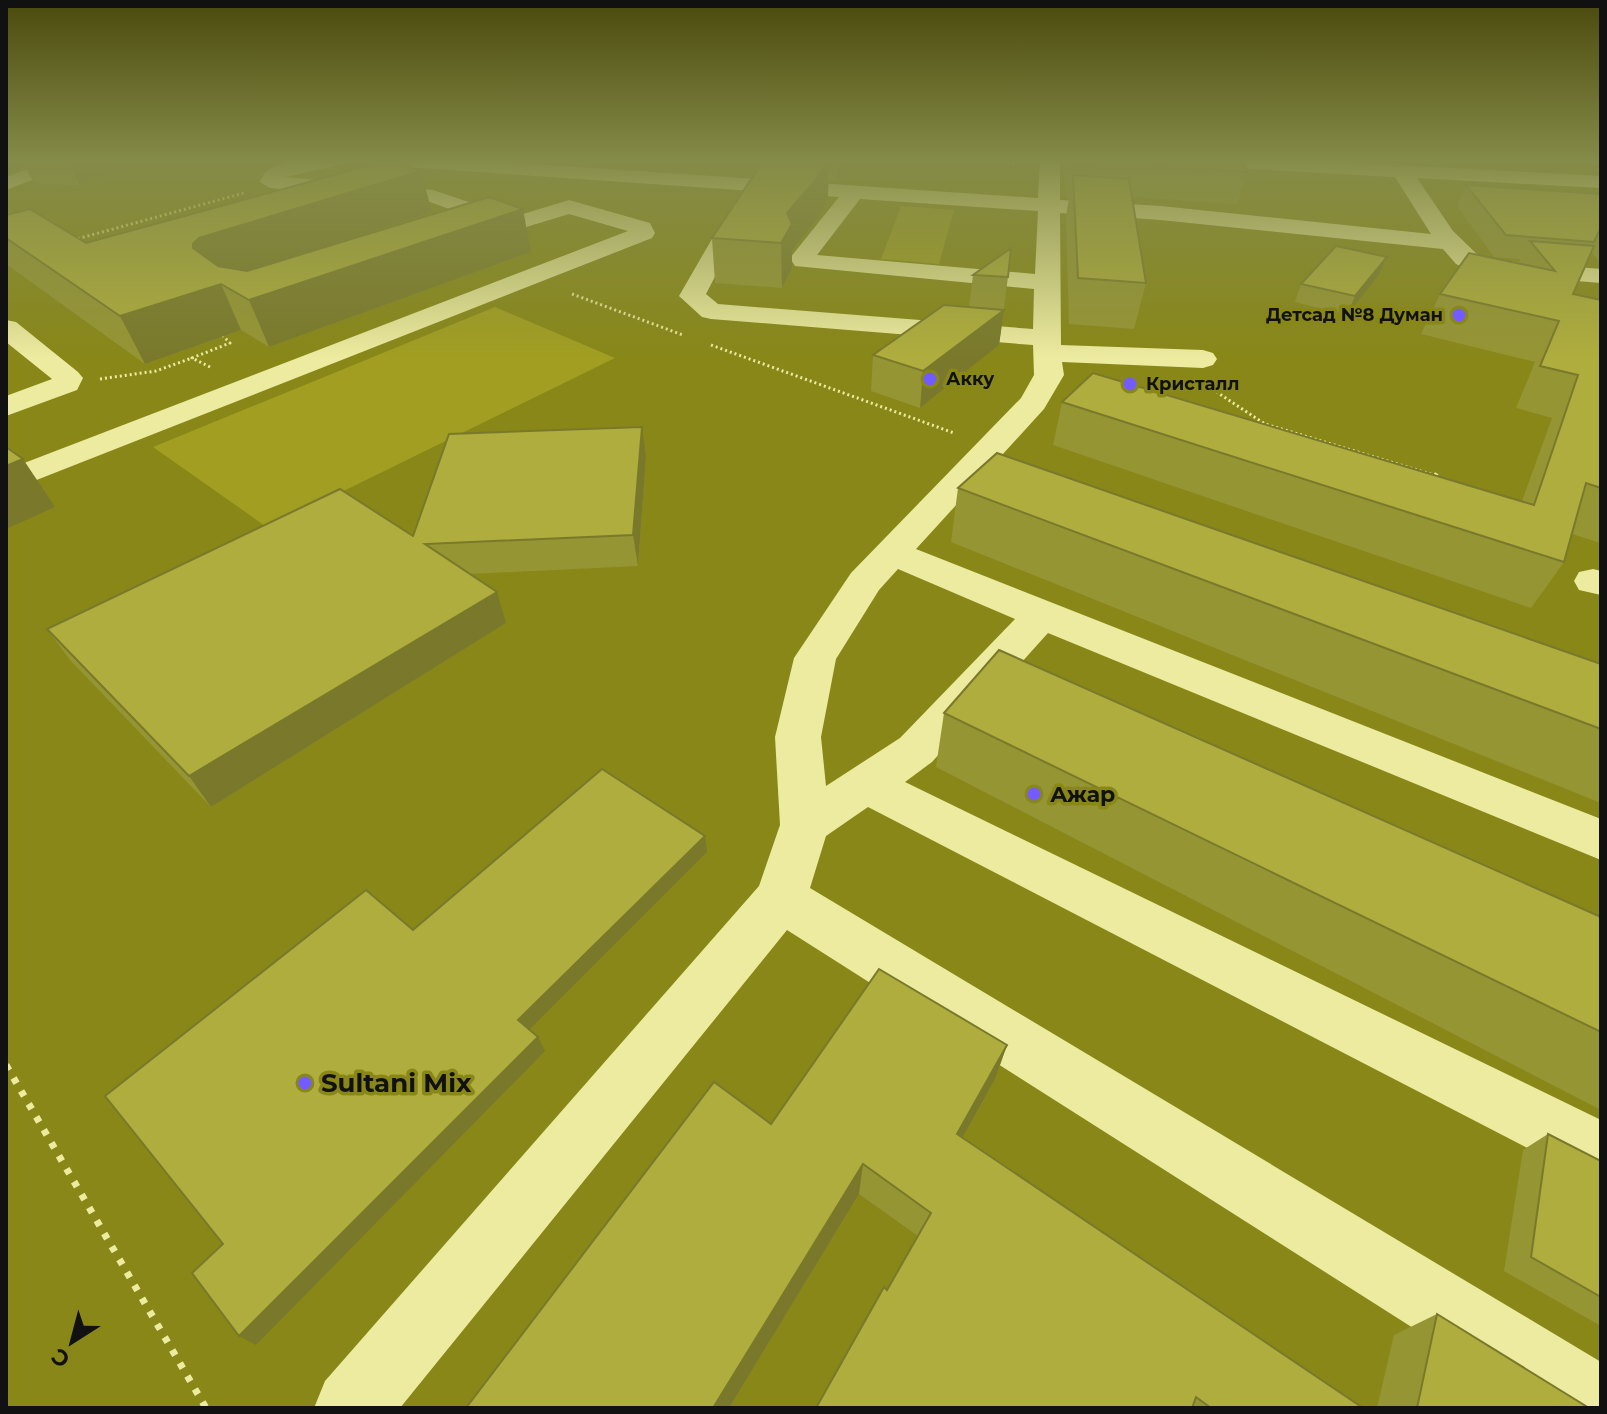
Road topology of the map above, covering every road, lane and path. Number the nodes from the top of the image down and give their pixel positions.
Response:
1 (125, 226) edge
2 (505, 226) edge
3 (635, 226) edge
4 (827, 226) edge
5 (1049, 226) edge
6 (1287, 226) edge
7 (1440, 226) edge
8 (727, 232) edge
9 (74, 240) edge
10 (1451, 243) junction
11 (439, 248) edge
12 (1601, 276) edge
13 (530, 279) junction
14 (1048, 283) junction
15 (6, 328) edge
16 (218, 330) edge
17 (695, 339) dead end
18 (710, 344) dead end
19 (1047, 345) junction
20 (192, 358) junction
21 (1164, 358) junction
22 (1203, 359) dead end
23 (67, 384) junction
24 (250, 388) junction
25 (6, 407) edge
26 (1249, 422) edge
27 (1265, 424) junction
28 (997, 456) junction
29 (1442, 479) edge
30 (6, 482) edge
31 (892, 553) junction
32 (1042, 615) junction
33 (866, 784) junction
34 (805, 825) junction
35 (1601, 840) edge
36 (781, 898) junction
37 (6, 1065) edge
38 (1601, 1154) edge
39 (1601, 1404) edge
40 (206, 1408) edge
41 (352, 1408) edge

1 - 9 path
2 - 11 street
3 - 13 street
4 - 14 street
5 - 14 street
6 - 10 street
7 - 10 street
8 - 19 street
10 - 12 street
13 - 17 path
13 - 24 street
14 - 19 street
15 - 23 street
16 - 20 path
18 - 28 path
19 - 21 street
19 - 28 street
20 - 23 path
20 - 24 path
21 - 22 street
21 - 27 path
23 - 25 street
24 - 30 street
26 - 27 path
27 - 29 path
28 - 31 street
31 - 32 street
31 - 34 street
32 - 33 street
32 - 35 street
33 - 34 street
33 - 38 street
34 - 36 street
36 - 39 street
36 - 41 street
37 - 40 path

